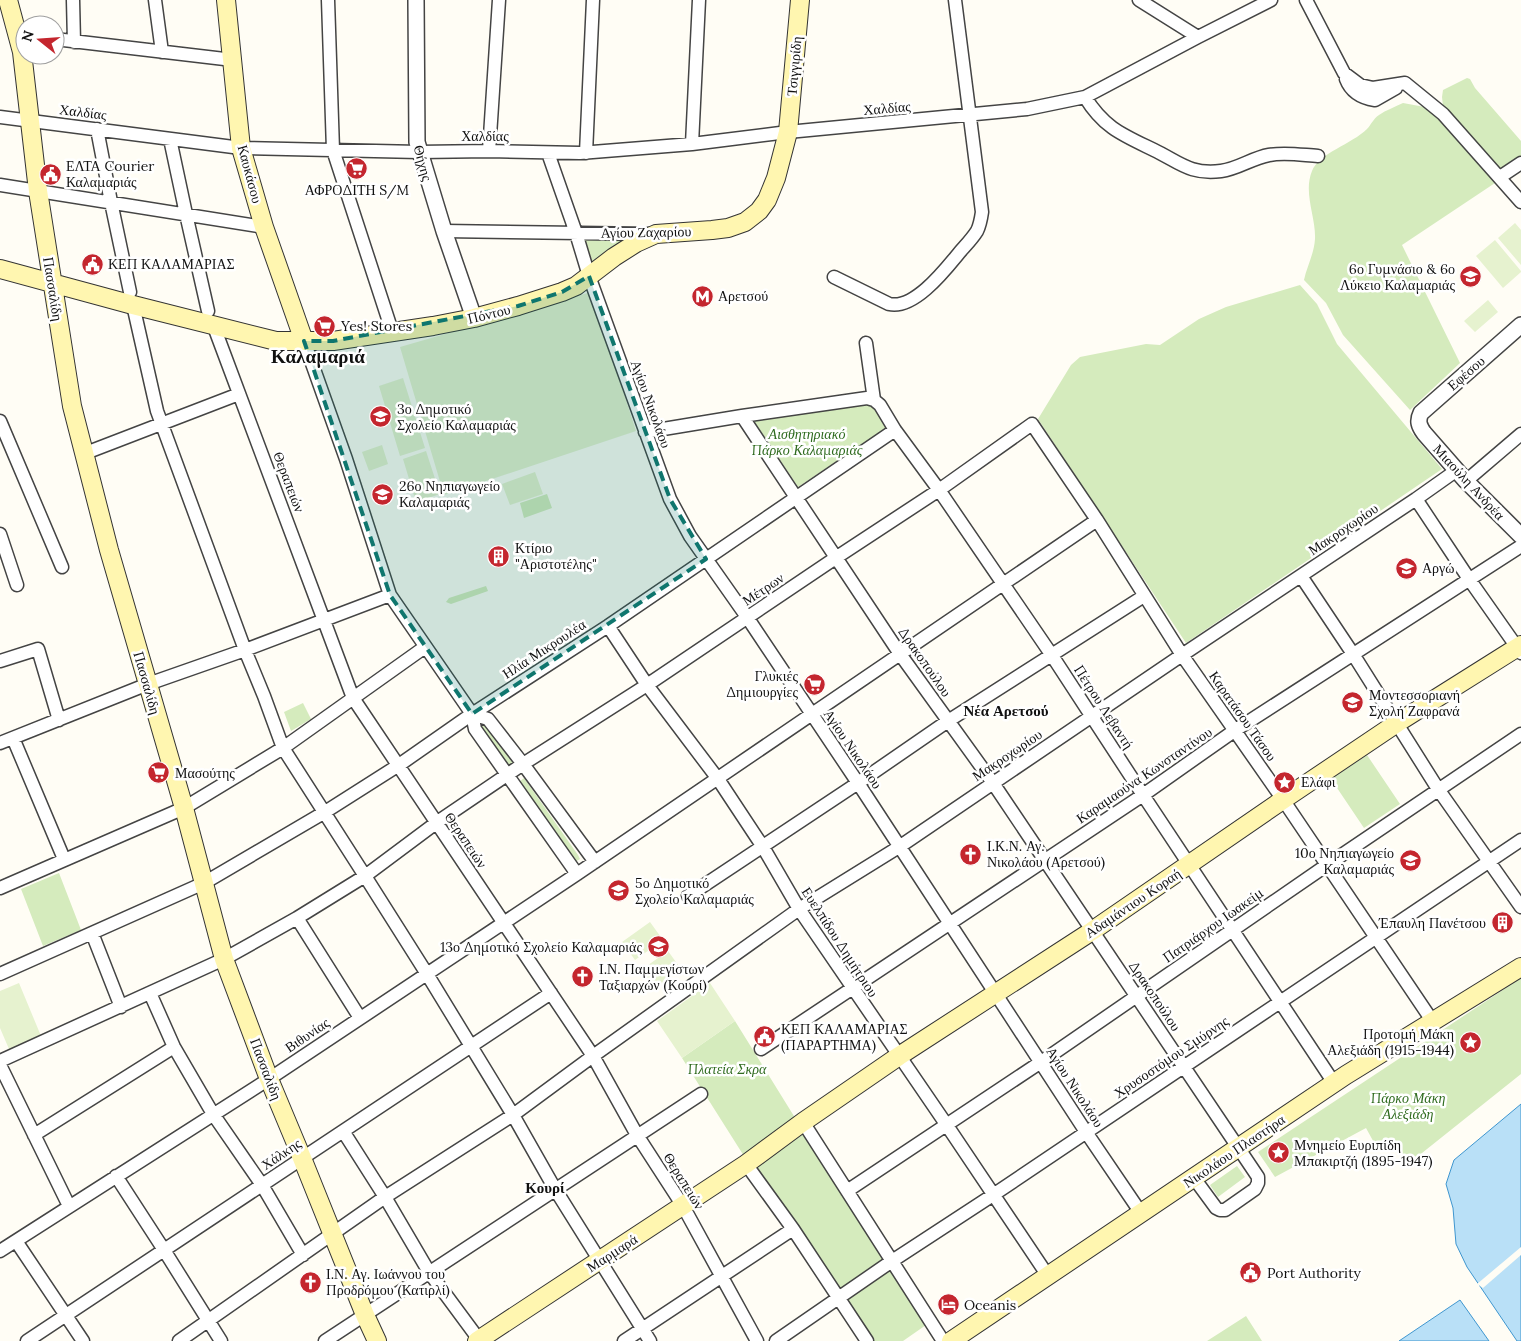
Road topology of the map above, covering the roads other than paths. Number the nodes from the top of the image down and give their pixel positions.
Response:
1 (8, 0) edge
2 (72, 0) edge
3 (155, 0) edge
4 (226, 0) edge
5 (328, 0) edge
6 (416, 0) edge
7 (499, 0) edge
8 (593, 0) edge
9 (698, 0) edge
10 (800, 0) edge
11 (954, 0) edge
12 (1139, 0) edge
13 (1271, 0) edge
14 (1306, 0) edge
15 (15, 18) edge
16 (1198, 37) junction
17 (65, 41) edge
18 (74, 42) junction
19 (162, 52) junction
20 (233, 60) junction
21 (24, 65) edge
22 (1085, 97) junction
23 (970, 115) junction
24 (0, 118) edge
25 (30, 120) junction
26 (97, 129) junction
27 (788, 132) junction
28 (170, 139) junction
29 (692, 144) junction
30 (241, 148) junction
31 (333, 150) junction
32 (489, 150) junction
33 (419, 152) junction
34 (548, 153) junction
35 (586, 153) junction
36 (1318, 156) dead end
37 (1521, 163) edge
38 (1500, 177) junction
39 (0, 185) edge
40 (38, 191) junction
41 (111, 202) junction
42 (1521, 202) edge
43 (186, 214) junction
44 (264, 227) junction
45 (444, 232) junction
46 (576, 233) junction
47 (656, 234) junction
48 (0, 258) edge
49 (0, 269) edge
50 (589, 276) junction
51 (834, 276) dead end
52 (51, 278) junction
53 (132, 298) junction
54 (210, 318) junction
55 (474, 318) junction
56 (1521, 325) edge
57 (392, 331) junction
58 (304, 341) junction
59 (866, 343) dead end
60 (239, 394) junction
61 (874, 400) junction
62 (742, 416) junction
63 (0, 421) edge
64 (161, 424) junction
65 (1032, 424) joint
66 (1419, 426) joint
67 (895, 430) junction
68 (645, 432) junction
69 (1521, 434) edge
70 (83, 454) junction
71 (1462, 475) junction
72 (939, 490) junction
73 (796, 496) junction
74 (1416, 499) junction
75 (1097, 520) junction
76 (0, 534) edge
77 (1521, 536) edge
78 (1521, 546) edge
79 (837, 556) junction
80 (706, 559) junction
81 (62, 567) dead end
82 (1301, 576) junction
83 (1469, 579) junction
84 (17, 585) dead end
85 (1003, 585) junction
86 (390, 595) junction
87 (1144, 596) junction
88 (748, 617) junction
89 (325, 620) junction
90 (608, 626) junction
91 (424, 647) junction
92 (1520, 648) edge
93 (245, 650) junction
94 (900, 654) junction
95 (1051, 654) junction
96 (1353, 654) junction
97 (1182, 655) junction
98 (0, 661) edge
99 (148, 684) junction
100 (647, 685) junction
101 (353, 698) junction
102 (472, 714) junction
103 (812, 714) junction
104 (1092, 716) junction
105 (59, 720) junction
106 (948, 721) junction
107 (1397, 723) junction
108 (1234, 731) junction
109 (1521, 734) edge
110 (13, 738) junction
111 (0, 743) edge
112 (283, 748) junction
113 (523, 764) junction
114 (398, 766) junction
115 (508, 775) junction
116 (718, 779) junction
117 (858, 783) junction
118 (993, 783) junction
119 (1438, 789) junction
120 (1143, 795) junction
121 (1283, 800) junction
122 (184, 808) junction
123 (324, 812) junction
124 (436, 823) junction
125 (1521, 840) edge
126 (763, 847) junction
127 (899, 847) junction
128 (64, 860) junction
129 (1045, 861) junction
130 (1489, 861) junction
131 (595, 862) junction
132 (1189, 865) junction
133 (1327, 865) junction
134 (578, 874) junction
135 (365, 876) junction
136 (204, 883) junction
137 (0, 888) edge
138 (688, 896) dead end
139 (1521, 907) edge
140 (799, 910) junction
141 (297, 918) junction
142 (504, 923) junction
143 (949, 923) junction
144 (1233, 930) junction
145 (1092, 931) junction
146 (92, 933) junction
147 (1375, 937) junction
148 (224, 959) junction
149 (1521, 967) edge
150 (0, 974) edge
151 (426, 974) junction
152 (852, 989) junction
153 (552, 992) junction
154 (150, 993) junction
155 (994, 993) junction
156 (1137, 996) junction
157 (1281, 1002) junction
158 (121, 1007) junction
159 (360, 1018) junction
160 (1433, 1022) junction
161 (471, 1046) junction
162 (174, 1047) junction
163 (761, 1050) dead end
164 (593, 1056) junction
165 (899, 1056) junction
166 (0, 1061) edge
167 (1041, 1062) junction
168 (0, 1065) edge
169 (1184, 1066) junction
170 (269, 1079) junction
171 (1334, 1083) junction
172 (701, 1094) dead end
173 (214, 1114) junction
174 (513, 1115) junction
175 (804, 1122) junction
176 (946, 1124) junction
177 (343, 1131) junction
178 (1086, 1132) junction
179 (637, 1135) junction
180 (34, 1136) junction
181 (1238, 1147) junction
182 (302, 1158) junction
183 (746, 1164) junction
184 (116, 1176) junction
185 (1194, 1178) junction
186 (262, 1185) junction
187 (555, 1189) junction
188 (847, 1191) junction
189 (993, 1195) junction
190 (386, 1197) junction
191 (69, 1206) junction
192 (683, 1206) junction
193 (1141, 1213) junction
194 (793, 1229) junction
195 (332, 1234) junction
196 (16, 1240) junction
197 (0, 1250) edge
198 (164, 1250) junction
199 (303, 1255) junction
200 (600, 1261) junction
201 (892, 1261) junction
202 (429, 1272) junction
203 (1048, 1276) junction
204 (721, 1277) junction
205 (838, 1299) junction
206 (66, 1315) junction
207 (365, 1315) junction
208 (209, 1321) junction
209 (642, 1328) junction
210 (27, 1341) edge
211 (83, 1341) edge
212 (179, 1341) edge
213 (221, 1341) edge
214 (325, 1341) edge
215 (377, 1341) edge
216 (479, 1341) edge
217 (624, 1341) edge
218 (650, 1341) edge
219 (757, 1341) edge
220 (776, 1341) edge
221 (868, 1341) edge
222 (943, 1341) edge
223 (951, 1341) edge

1 - 15 main road, Πασσαλίδη
2 - 18 street
3 - 19 street
4 - 20 main road, Καυκάσου
5 - 31 street
6 - 33 street, Θήχης
7 - 32 street
8 - 35 street
9 - 29 street
10 - 27 main road, Τσιγγιρίδη
11 - 23 street
12 - 16 street
13 - 16 street, Χαλδίας
14 - 38 street
16 - 22 street, Χαλδίας
17 - 18 street
18 - 19 street
19 - 20 street
20 - 30 main road, Καυκάσου
21 - 25 main road, Πασσαλίδη
22 - 23 street, Χαλδίας
22 - 36 street
23 - 27 street, Χαλδίας
23 - 51 street
24 - 25 street, Χαλδίας
25 - 26 street, Χαλδίας
25 - 40 main road, Πασσαλίδη
26 - 28 street, Χαλδίας
26 - 41 street
27 - 29 street, Χαλδίας
27 - 47 main road, Αγίου Ζαχαρίου
28 - 30 street, Χαλδίας
28 - 43 street, Θεραπειών
29 - 35 street, Χαλδίας
30 - 31 street, Χαλδίας
30 - 44 main road, Καυκάσου
31 - 33 street, Χαλδίας
31 - 57 street
32 - 33 street, Χαλδίας
32 - 34 street, Χαλδίας
33 - 45 street, Θήχης
34 - 35 street, Χαλδίας
34 - 46 street, Αγίου Νικολάου
37 - 38 street
38 - 42 street
39 - 40 street
40 - 41 street
40 - 52 main road, Πασσαλίδη
41 - 43 street
41 - 53 street
43 - 44 street
43 - 54 street, Θεραπειών
44 - 58 main road, Καυκάσου
45 - 46 street, Αγίου Ζαχαρίου
45 - 55 street, Θήχης
46 - 47 street, Αγίου Ζαχαρίου
46 - 50 street, Αγίου Νικολάου
47 - 50 main road, Πόντου
48 - 52 main road, Πόντου
49 - 52 main road, Πόντου
50 - 55 main road, Πόντου
50 - 68 street, Αγίου Νικολάου
52 - 53 main road, Πόντου
52 - 70 main road, Πασσαλίδη
53 - 54 main road, Πόντου
53 - 64 street
54 - 58 main road, Πόντου
54 - 60 street, Θεραπειών
55 - 57 main road, Πόντου
56 - 66 street, Εφέσου
57 - 58 main road, Πόντου
58 - 86 street
59 - 61 street, Πέτρου Λεβαντή
60 - 64 street
60 - 89 street, Θεραπειών
61 - 62 street
61 - 67 street, Πέτρου Λεβαντή
62 - 68 street
62 - 73 street, Δρακοπούλου
63 - 81 street
64 - 70 street
64 - 93 street
65 - 72 street, Μέτρων
65 - 75 street, Καρατάσου Τάσου
66 - 71 street, Μιαούλη Ανδρέα
67 - 72 street, Πέτρου Λεβαντή
67 - 73 street, Ηλία Μικρουλέα
68 - 80 street, Αγίου Νικολάου
69 - 71 street, Μακροχωρίου
70 - 99 main road, Πασσαλίδη
71 - 74 street, Μακροχωρίου
71 - 77 street, Μιαούλη Ανδρέα
72 - 79 street, Μέτρων
72 - 85 street, Πέτρου Λεβαντή
73 - 79 street, Δρακοπούλου
73 - 80 street, Ηλία Μικρουλέα
74 - 82 street, Μακροχωρίου
74 - 83 street
75 - 85 street, Βιθυνίας
75 - 87 street, Καρατάσου Τάσου
76 - 84 street
78 - 83 street, Καραμαούνα Κωνσταντίνου
79 - 88 street, Μέτρων
79 - 94 street, Δρακοπούλου
80 - 88 street, Αγίου Νικολάου
80 - 90 street, Ηλία Μικρουλέα
82 - 96 street
82 - 97 street, Μακροχωρίου
83 - 92 street
83 - 96 street, Καραμαούνα Κωνσταντίνου
85 - 94 street, Βιθυνίας
85 - 95 street, Πέτρου Λεβαντή
86 - 89 street
86 - 91 street
87 - 95 street
87 - 97 street, Καρατάσου Τάσου
88 - 100 street, Μέτρων
88 - 103 street, Αγίου Νικολάου
89 - 93 street
89 - 101 street, Θεραπειών
90 - 100 street, Ευελπίδου Δημήτριου
90 - 102 street, Ηλία Μικρουλέα
91 - 101 street
91 - 102 street
92 - 107 main road, Αδαμάντιου Κοραή
93 - 99 street
93 - 112 street
94 - 103 street, Βιθυνίας
94 - 106 street, Δρακοπούλου
95 - 104 street, Πέτρου Λεβαντή
95 - 106 street
96 - 107 street
96 - 108 street, Καραμαούνα Κωνσταντίνου
97 - 104 street, Μακροχωρίου
97 - 108 street, Καρατάσου Τάσου
98 - 105 street
99 - 105 street
99 - 122 main road, Πασσαλίδη
100 - 113 street, Μέτρων
100 - 116 street, Ευελπίδου Δημήτριου
101 - 112 street
101 - 114 street, Θεραπειών
102 - 113 street
102 - 114 street, Ηλία Μικρουλέα
102 - 115 street
103 - 116 street, Βιθυνίας
103 - 117 street, Αγίου Νικολάου
104 - 118 street, Μακροχωρίου
104 - 120 street, Πέτρου Λεβαντή
105 - 110 street
106 - 117 street
106 - 118 street, Δρακοπούλου
107 - 119 street
107 - 121 main road, Αδαμάντιου Κοραή
108 - 120 street, Καραμαούνα Κωνσταντίνου
108 - 121 street, Καρατάσου Τάσου
109 - 119 street, Πατριάρχου Ιωακείμ
110 - 111 street
110 - 128 street
112 - 122 street
112 - 123 street
113 - 115 street, Μέτρων
113 - 131 street
114 - 123 street, Ηλία Μικρουλέα
114 - 124 street, Θεραπειών
115 - 124 street, Μέτρων
115 - 134 street
116 - 126 street, Ευελπίδου Δημήτριου
116 - 131 street, Βιθυνίας
117 - 126 street
117 - 127 street, Αγίου Νικολάου
118 - 127 street, Μακροχωρίου
118 - 129 street, Δρακοπούλου
119 - 130 street
119 - 133 street, Πατριάρχου Ιωακείμ
120 - 129 street, Καραμαούνα Κωνσταντίνου
120 - 132 street, Πέτρου Λεβαντή
121 - 132 main road, Αδαμάντιου Κοραή
121 - 133 street, Καρατάσου Τάσου
122 - 128 street
122 - 136 main road, Πασσαλίδη
123 - 135 street
123 - 136 street, Ηλία Μικρουλέα
124 - 135 street, Μέτρων
124 - 142 street, Θεραπειών
125 - 130 street, Χρυσοστόμου Σμύρνης
126 - 138 street
126 - 140 street, Ευελπίδου Δημήτριου
127 - 140 street, Μακροχωρίου
127 - 143 street, Αγίου Νικολάου
128 - 137 street
129 - 143 street, Καραμαούνα Κωνσταντίνου
129 - 145 street, Δρακοπούλου
130 - 139 street
130 - 147 street, Χρυσοστόμου Σμύρνης
131 - 134 street, Βιθυνίας
132 - 144 street, Πέτρου Λεβαντή
132 - 145 main road, Αδαμάντιου Κοραή
133 - 144 street, Πατριάρχου Ιωακείμ
133 - 147 street, Καρατάσου Τάσου
134 - 142 street, Βιθυνίας
135 - 141 street, Μέτρων
135 - 151 street
136 - 146 street, Ηλία Μικρουλέα
136 - 148 main road, Πασσαλίδη
140 - 152 street, Ευελπίδου Δημήτριου
140 - 164 street, Μακροχωρίου
141 - 148 street, Μέτρων
141 - 159 street
142 - 151 street, Βιθυνίας
142 - 153 street, Θεραπειών
143 - 152 street, Καραμαούνα Κωνσταντίνου
143 - 155 street, Αγίου Νικολάου
144 - 156 street, Πατριάρχου Ιωακείμ
144 - 157 street, Πέτρου Λεβαντή
145 - 155 main road, Αδαμάντιου Κοραή
145 - 156 street, Δρακοπούλου
146 - 150 street, Ηλία Μικρουλέα
146 - 158 street
147 - 157 street, Χρυσοστόμου Σμύρνης
147 - 160 street, Καρατάσου Τάσου
148 - 154 street, Μέτρων
148 - 170 main road, Πασσαλίδη
149 - 160 main road, Νικολάου Πλαστήρα
151 - 159 street, Βιθυνίας
151 - 161 street
152 - 163 street, Καραμαούνα Κωνσταντίνου
152 - 165 street, Ευελπίδου Δημήτριου
153 - 161 street, Χάλκης
153 - 164 street, Θεραπειών
154 - 158 street, Μέτρων
154 - 162 street
155 - 165 main road, Αδαμάντιου Κοραή
155 - 167 street, Αγίου Νικολάου
156 - 167 street, Πατριάρχου Ιωακείμ
156 - 169 street, Δρακοπούλου
157 - 169 street, Χρυσοστόμου Σμύρνης
157 - 171 street, Πέτρου Λεβαντή
158 - 166 street, Μέτρων
159 - 170 street, Βιθυνίας
160 - 171 main road, Νικολάου Πλαστήρα
161 - 174 street
161 - 177 street, Χάλκης
162 - 173 street
162 - 180 street
164 - 174 street, Μακροχωρίου
164 - 179 street, Θεραπειών
165 - 175 main road, Αδαμάντιου Κοραή
165 - 176 street, Ευελπίδου Δημήτριου
167 - 176 street, Πατριάρχου Ιωακείμ
167 - 178 street, Αγίου Νικολάου
168 - 180 street
169 - 178 street, Χρυσοστόμου Σμύρνης
169 - 181 street, Δρακοπούλου
170 - 173 street, Βιθυνίας
170 - 182 main road, Πασσαλίδη
171 - 181 main road, Νικολάου Πλαστήρα
172 - 179 street
173 - 184 street, Βιθυνίας
173 - 186 street
174 - 187 street
174 - 190 street, Μακροχωρίου
175 - 183 main road, Αδαμάντιου Κοραή
175 - 188 street
176 - 188 street, Πατριάρχου Ιωακείμ
176 - 189 street, Ευελπίδου Δημήτριου
177 - 182 street, Χάλκης
177 - 190 street
178 - 189 street, Χρυσοστόμου Σμύρνης
178 - 193 street, Αγίου Νικολάου
179 - 187 street
179 - 192 street, Θεραπειών
180 - 191 street
181 - 185 main road, Νικολάου Πλαστήρα
181 - 185 street, Δρακοπούλου
182 - 186 street, Χάλκης
182 - 195 main road, Πασσαλίδη
183 - 192 main road, Μαρμαρά
183 - 194 street
184 - 191 street, Βιθυνίας
184 - 198 street
185 - 193 main road, Νικολάου Πλαστήρα
186 - 198 street, Χάλκης
186 - 199 street
187 - 200 street
187 - 202 street
188 - 201 street
189 - 201 street, Χρυσοστόμου Σμύρνης
189 - 203 street, Ευελπίδου Δημήτριου
190 - 195 street, Μακροχωρίου
190 - 202 street
191 - 196 street, Βιθυνίας
192 - 200 main road, Μαρμαρά
192 - 204 street, Θεραπειών
193 - 203 main road, Νικολάου Πλαστήρα
194 - 204 street
194 - 205 street
195 - 199 street, Μακροχωρίου
195 - 207 main road, Πασσαλίδη
196 - 197 street, Βιθυνίας
196 - 206 street
198 - 206 street, Χάλκης
198 - 208 street
199 - 208 street, Μακροχωρίου
200 - 209 street
200 - 216 main road, Μαρμαρά
201 - 205 street, Χρυσοστόμου Σμύρνης
201 - 222 street
202 - 207 street
202 - 216 street
203 - 223 main road, Νικολάου Πλαστήρα
204 - 209 street
204 - 219 street, Θεραπειών
205 - 220 street, Χρυσοστόμου Σμύρνης
205 - 221 street
206 - 210 street, Χάλκης
206 - 211 street
207 - 214 street
207 - 215 main road, Πασσαλίδη
208 - 212 street, Μακροχωρίου
208 - 213 street
209 - 217 street
209 - 218 street

